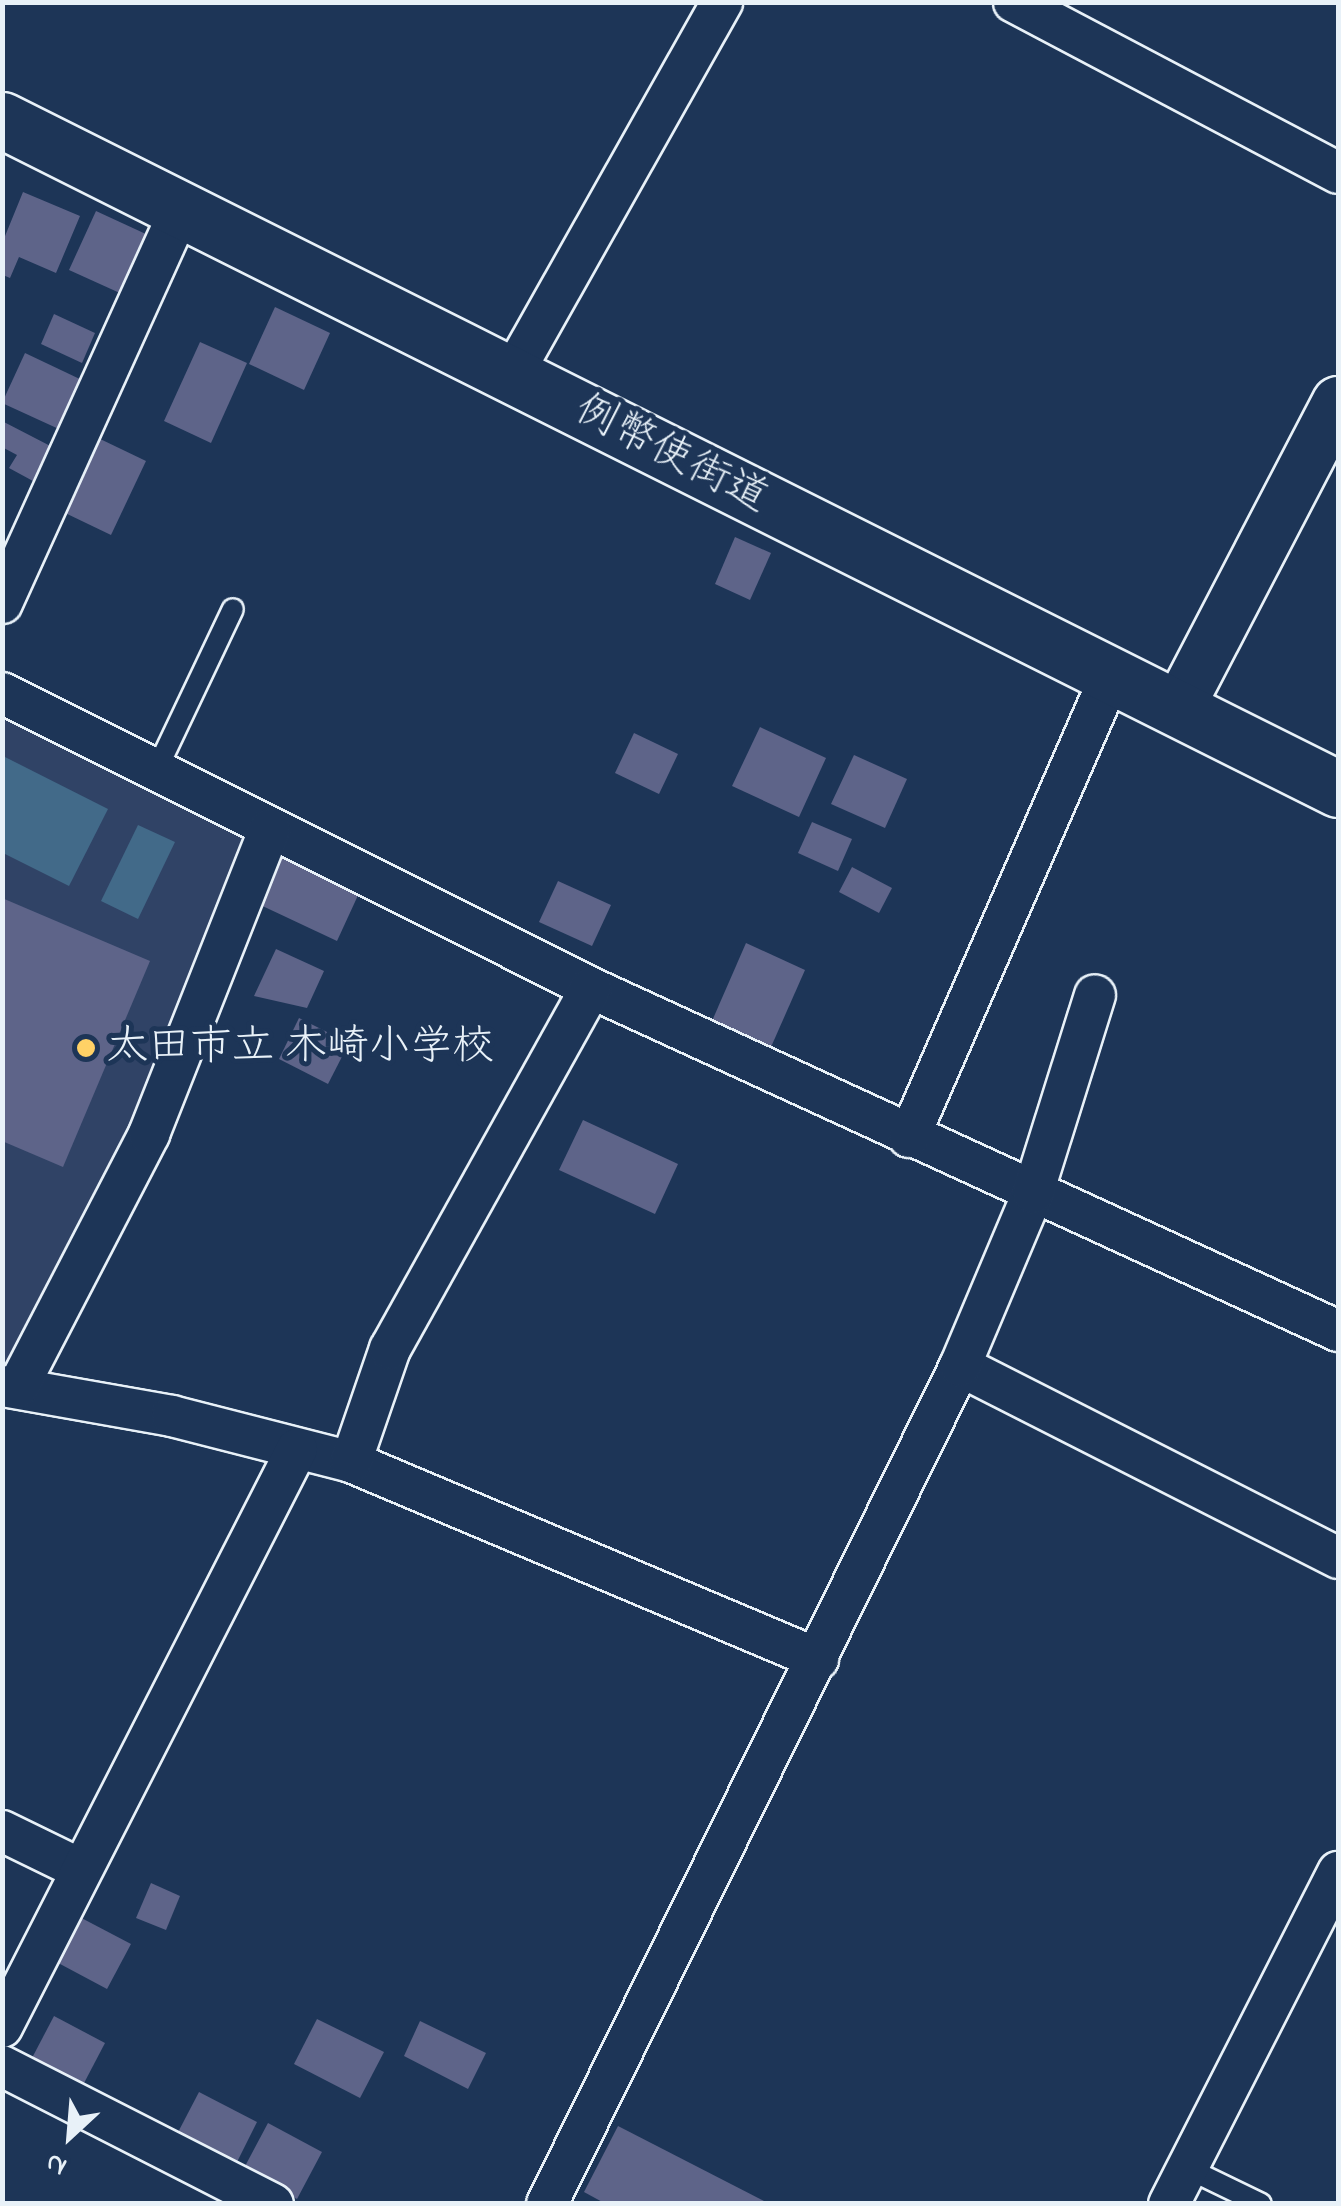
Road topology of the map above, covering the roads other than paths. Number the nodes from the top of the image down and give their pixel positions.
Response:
1 (1014, 2) edge
2 (715, 4) edge
3 (2, 120) edge
4 (1338, 173) edge
5 (181, 209) junction
6 (512, 375) junction
7 (1338, 402) edge
8 (2, 603) edge
9 (233, 609) dead end
10 (1111, 675) junction
11 (2, 693) edge
12 (1178, 709) junction
13 (156, 771) junction
14 (1338, 789) edge
15 (270, 829) junction
16 (592, 988) junction
17 (1095, 996) dead end
18 (909, 1137) junction
19 (1033, 1193) junction
20 (1336, 1325) edge
21 (960, 1366) junction
22 (10, 1386) edge
23 (296, 1449) junction
24 (350, 1462) junction
25 (1338, 1558) edge
26 (818, 1659) junction
27 (2, 1831) edge
28 (78, 1868) junction
29 (1338, 1872) edge
30 (2, 2027) edge
31 (2, 2066) edge
32 (1178, 2186) edge
33 (273, 2204) edge
34 (547, 2204) edge
35 (1261, 2204) edge

1 - 4 street
2 - 6 street
3 - 5 main road, 例幣使街道
5 - 6 main road, 例幣使街道
5 - 8 street
6 - 10 main road, 例幣使街道
7 - 12 street
9 - 13 lane
10 - 12 main road, 例幣使街道
10 - 18 street
11 - 13 street
12 - 14 main road, 例幣使街道
13 - 15 street
15 - 16 street
15 - 22 street
16 - 18 street
16 - 24 street
17 - 19 street
18 - 19 street
19 - 20 street
19 - 21 street
21 - 25 street
21 - 26 street
22 - 23 street
23 - 24 street
23 - 28 street
24 - 26 street
26 - 34 street
27 - 28 street
28 - 30 street
29 - 32 street
31 - 33 street
32 - 35 lane

